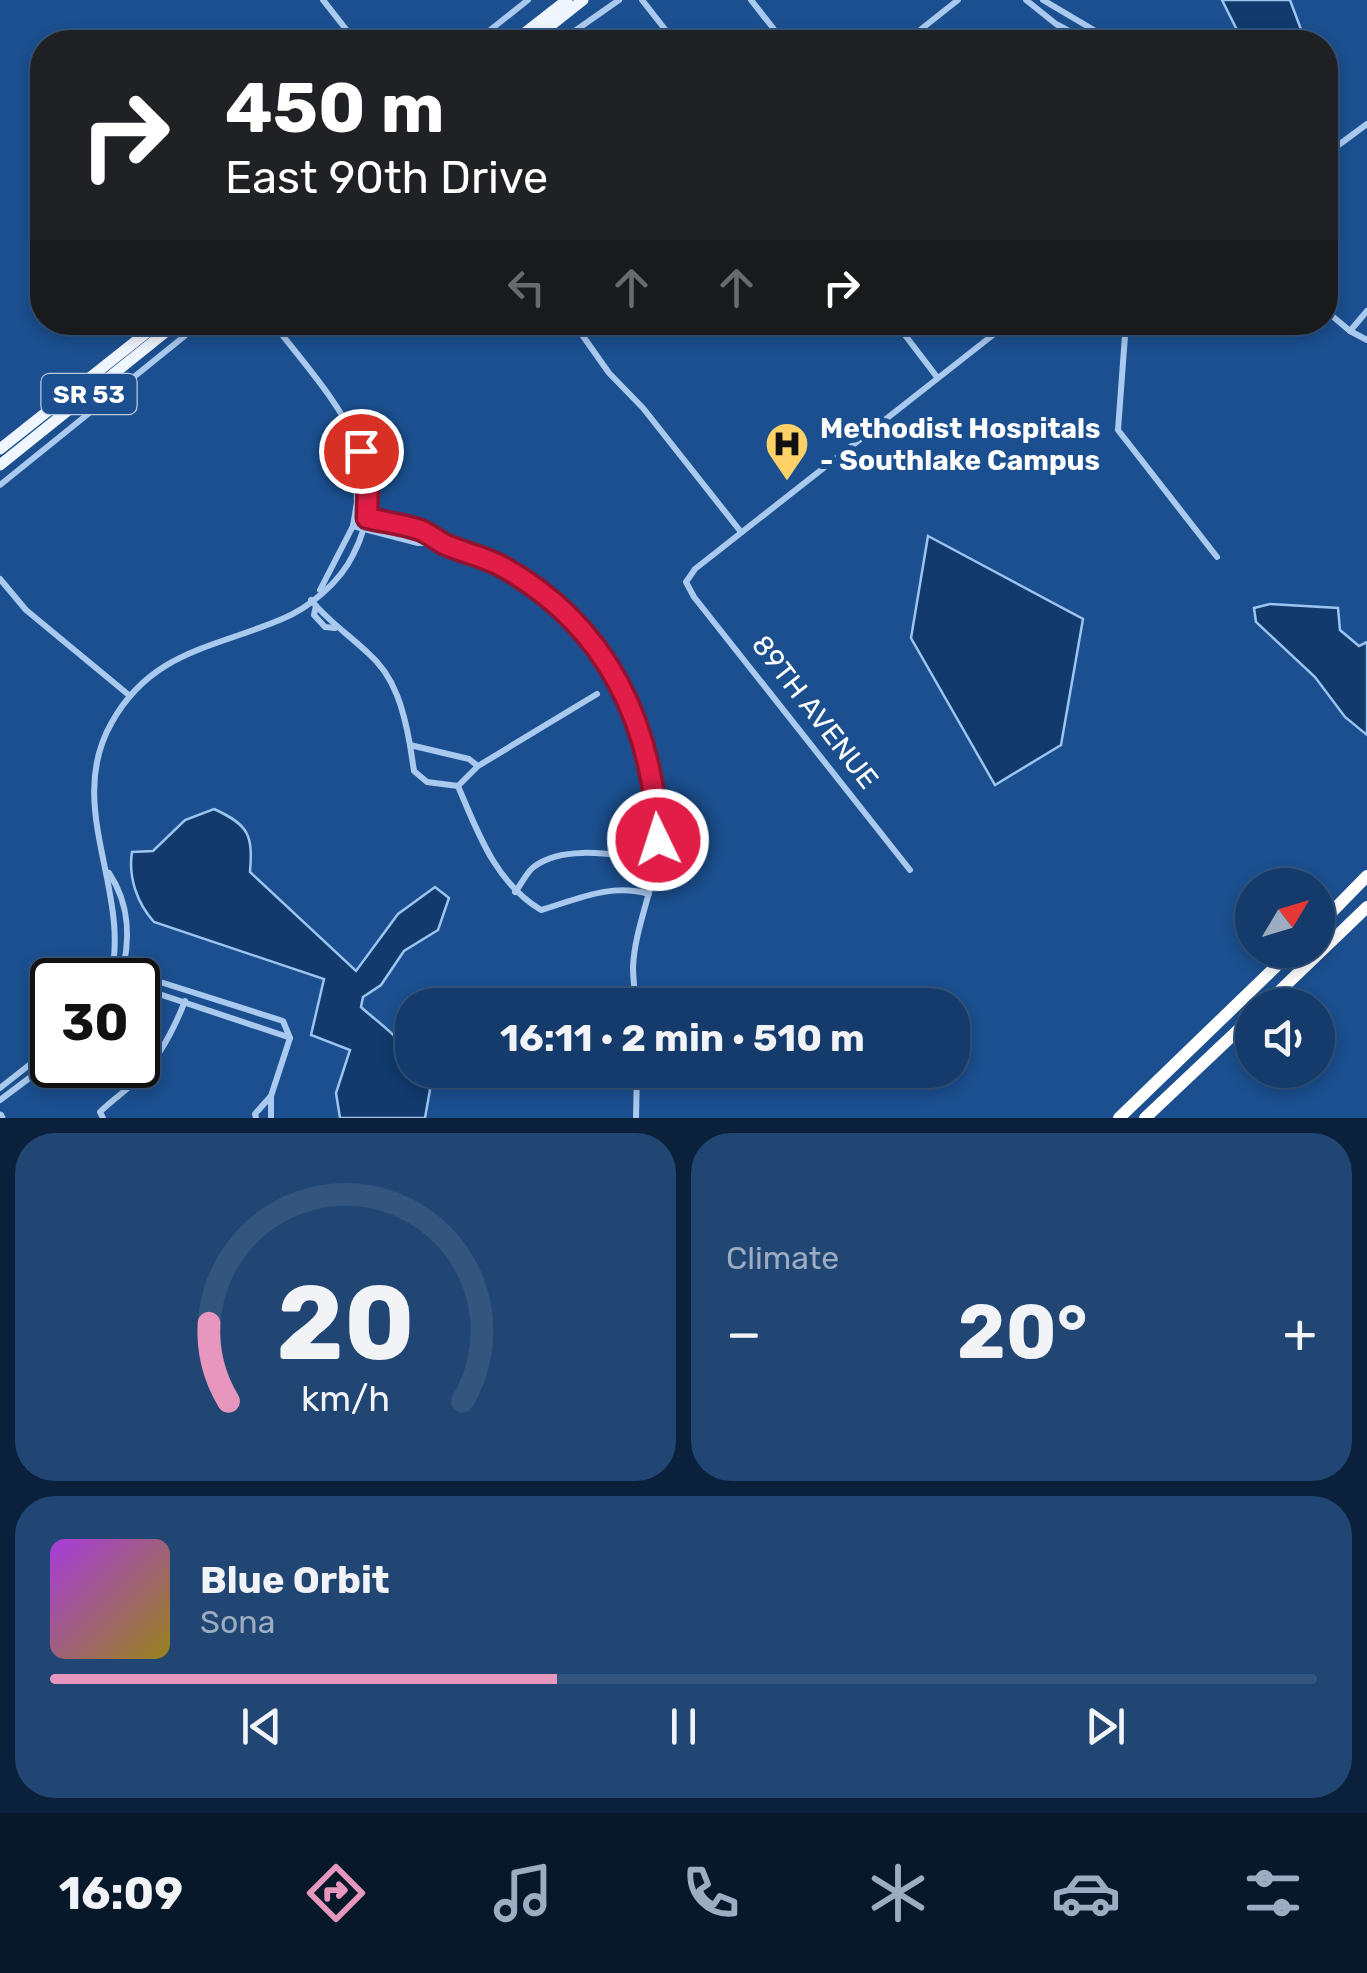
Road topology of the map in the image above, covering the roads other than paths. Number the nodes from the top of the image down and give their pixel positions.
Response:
1 (322, 0) edge
2 (528, 0) edge
3 (567, 0) edge
4 (583, 0) edge
5 (619, 0) edge
6 (642, 0) edge
7 (751, 0) edge
8 (958, 0) edge
9 (1026, 0) edge
10 (1042, 0) edge
11 (346, 30) edge
12 (490, 30) edge
13 (529, 30) edge
14 (545, 30) edge
15 (576, 30) edge
16 (666, 30) edge
17 (775, 30) edge
18 (920, 30) edge
19 (1067, 30) edge
20 (1093, 30) edge
21 (1367, 124) edge
22 (1338, 145) edge
23 (1367, 310) edge
24 (1338, 321) edge
25 (1350, 331) junction
26 (144, 335) edge
27 (162, 335) edge
28 (186, 335) edge
29 (282, 335) edge
30 (582, 335) edge
31 (905, 335) edge
32 (993, 335) edge
33 (1125, 335) edge
34 (1367, 340) edge
35 (938, 377) junction
36 (355, 440) junction
37 (0, 449) edge
38 (0, 465) edge
39 (0, 485) edge
40 (356, 515) junction
41 (367, 518) junction
42 (353, 526) junction
43 (365, 529) junction
44 (741, 532) junction
45 (443, 544) junction
46 (1217, 558) dead end
47 (0, 579) edge
48 (319, 593) junction
49 (313, 603) junction
50 (596, 694) dead end
51 (130, 696) junction
52 (410, 744) junction
53 (478, 766) junction
54 (458, 786) junction
55 (634, 856) dead end
56 (910, 870) dead end
57 (108, 872) junction
58 (1367, 876) edge
59 (515, 892) junction
60 (650, 894) junction
61 (1367, 907) edge
62 (1335, 909) edge
63 (114, 958) edge
64 (126, 958) edge
65 (1274, 968) edge
66 (160, 986) edge
67 (635, 988) edge
68 (1283, 988) edge
69 (188, 991) junction
70 (160, 994) edge
71 (184, 1002) junction
72 (1235, 1033) edge
73 (290, 1038) junction
74 (30, 1064) edge
75 (30, 1078) edge
76 (0, 1088) edge
77 (637, 1088) edge
78 (271, 1096) junction
79 (0, 1100) edge
80 (102, 1115) edge
81 (256, 1118) edge
82 (271, 1118) edge
83 (636, 1118) edge
84 (1120, 1118) edge
85 (1144, 1118) edge

1 - 11 street
2 - 12 street
3 - 13 main road
4 - 14 main road
5 - 15 street
6 - 16 street
7 - 17 street
8 - 18 street
9 - 19 street
10 - 20 street
21 - 22 street
23 - 25 street
24 - 25 street
25 - 34 street
26 - 37 main road, SR 53
27 - 38 main road, SR 53
28 - 39 street
29 - 36 street
30 - 44 street
31 - 35 street
32 - 35 street
33 - 46 street
35 - 44 street
36 - 40 street
36 - 41 street
40 - 41 street
40 - 42 street
41 - 43 street
41 - 45 street
42 - 43 street
42 - 48 street
43 - 45 street
43 - 48 street
44 - 56 street, 89TH AVENUE
45 - 60 street
47 - 51 street
48 - 49 street
49 - 51 street
49 - 52 street
50 - 53 street
51 - 57 street
52 - 53 street
52 - 54 street
53 - 54 street
54 - 59 street
55 - 59 street
57 - 63 street
57 - 64 street
58 - 62 highway
59 - 60 street
60 - 67 street
61 - 68 highway
65 - 84 highway
66 - 69 street
69 - 71 street
69 - 73 street
70 - 71 street
71 - 73 street
71 - 80 street
72 - 85 highway
73 - 78 street
74 - 76 street
75 - 79 street
77 - 83 street
78 - 81 street
78 - 82 street

